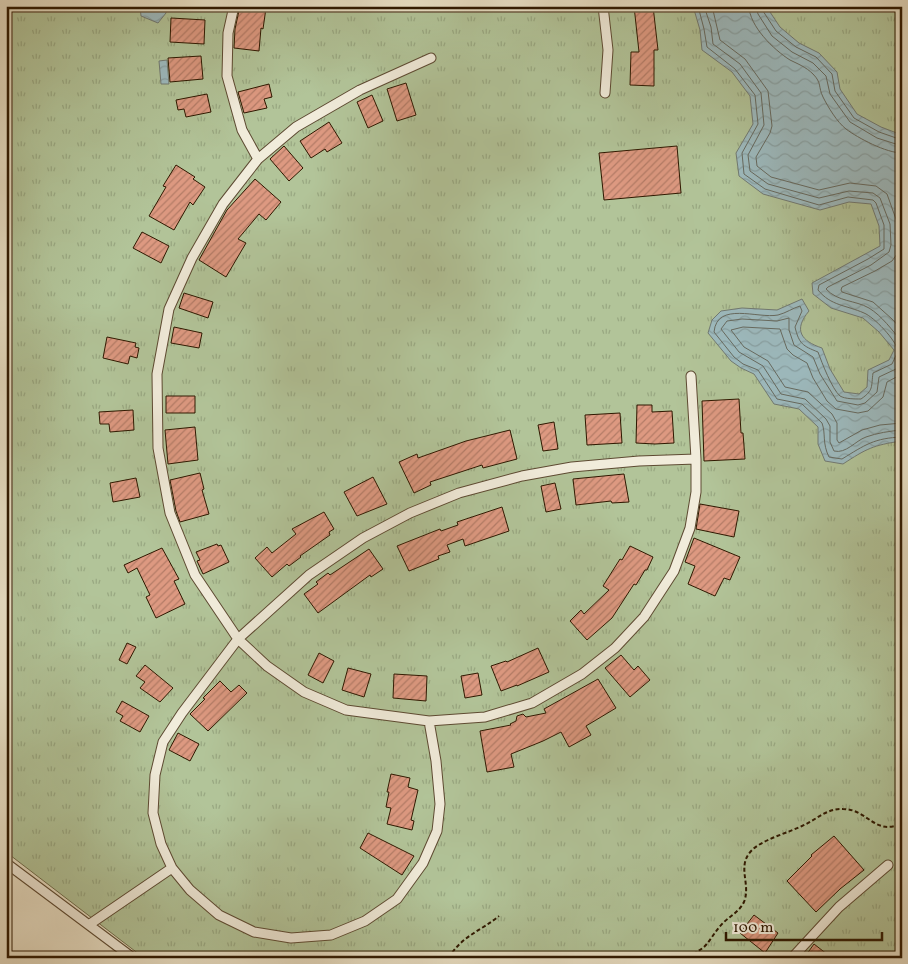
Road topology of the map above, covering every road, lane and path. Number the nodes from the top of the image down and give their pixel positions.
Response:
1 (234, 6) edge
2 (603, 6) edge
3 (432, 58) dead end
4 (605, 93) dead end
5 (258, 159) junction
6 (690, 376) dead end
7 (696, 459) junction
8 (238, 639) junction
9 (429, 721) junction
10 (902, 824) edge
11 (6, 863) edge
12 (888, 865) dead end
13 (172, 868) junction
14 (499, 916) dead end
15 (90, 924) junction
16 (133, 958) edge
17 (448, 958) edge
18 (688, 958) edge
19 (792, 958) edge

1 - 5 street
2 - 4 street
3 - 5 street
5 - 8 street
6 - 7 street
7 - 8 street
7 - 9 street
8 - 9 street
8 - 13 street
9 - 13 street
10 - 18 path
11 - 15 street
12 - 19 street
13 - 15 street
14 - 17 path
15 - 16 street

